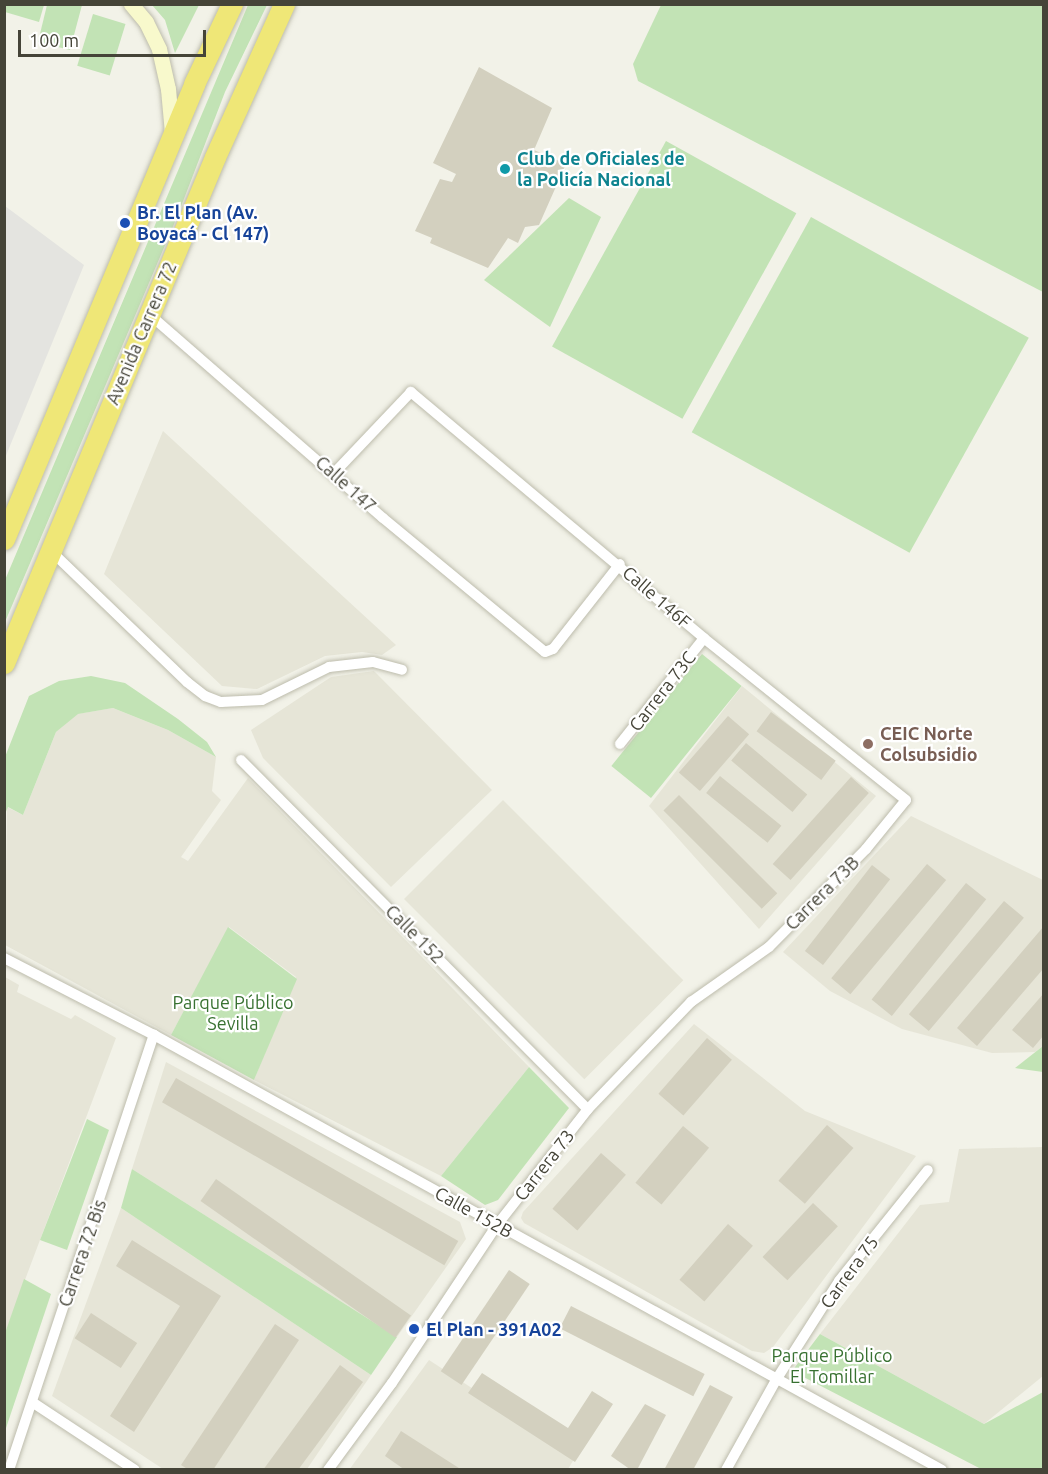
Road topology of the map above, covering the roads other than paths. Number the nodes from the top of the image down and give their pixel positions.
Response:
1 (131, 4) edge
2 (232, 4) edge
3 (284, 4) edge
4 (173, 138) junction
5 (149, 314) junction
6 (334, 473) junction
7 (4, 538) edge
8 (51, 551) junction
9 (620, 564) junction
10 (704, 638) junction
11 (4, 663) edge
12 (402, 670) dead end
13 (620, 744) dead end
14 (241, 760) dead end
15 (906, 800) joint
16 (4, 958) edge
17 (729, 975) joint
18 (154, 1035) junction
19 (588, 1109) junction
20 (928, 1170) dead end
21 (497, 1225) junction
22 (776, 1380) junction
23 (32, 1402) junction
24 (9, 1470) edge
25 (135, 1470) edge
26 (327, 1470) edge
27 (726, 1470) edge
28 (942, 1470) edge

1 - 4 main road
2 - 4 highway
3 - 5 highway, Avenida Carrera 72
4 - 7 highway
5 - 6 street, Calle 147
5 - 8 highway, Avenida Carrera 72
6 - 9 street, Calle 146F
6 - 9 street, Calle 147
8 - 11 highway, Avenida Carrera 72
8 - 12 street
9 - 10 street, Calle 146F
10 - 13 street, Carrera 73C
10 - 15 street, Calle 146F
14 - 19 street, Calle 152
15 - 17 street, Carrera 73B
16 - 18 street, Calle 152B
17 - 19 street, Carrera 73
18 - 21 street, Calle 152B
18 - 23 street, Carrera 72 Bis
19 - 21 street, Carrera 73
20 - 22 street, Carrera 75
21 - 22 street, Calle 152B
21 - 26 street, Carrera 73
22 - 27 street, Carrera 75
22 - 28 street, Calle 152B
23 - 24 street, Carrera 72 Bis
23 - 25 street

